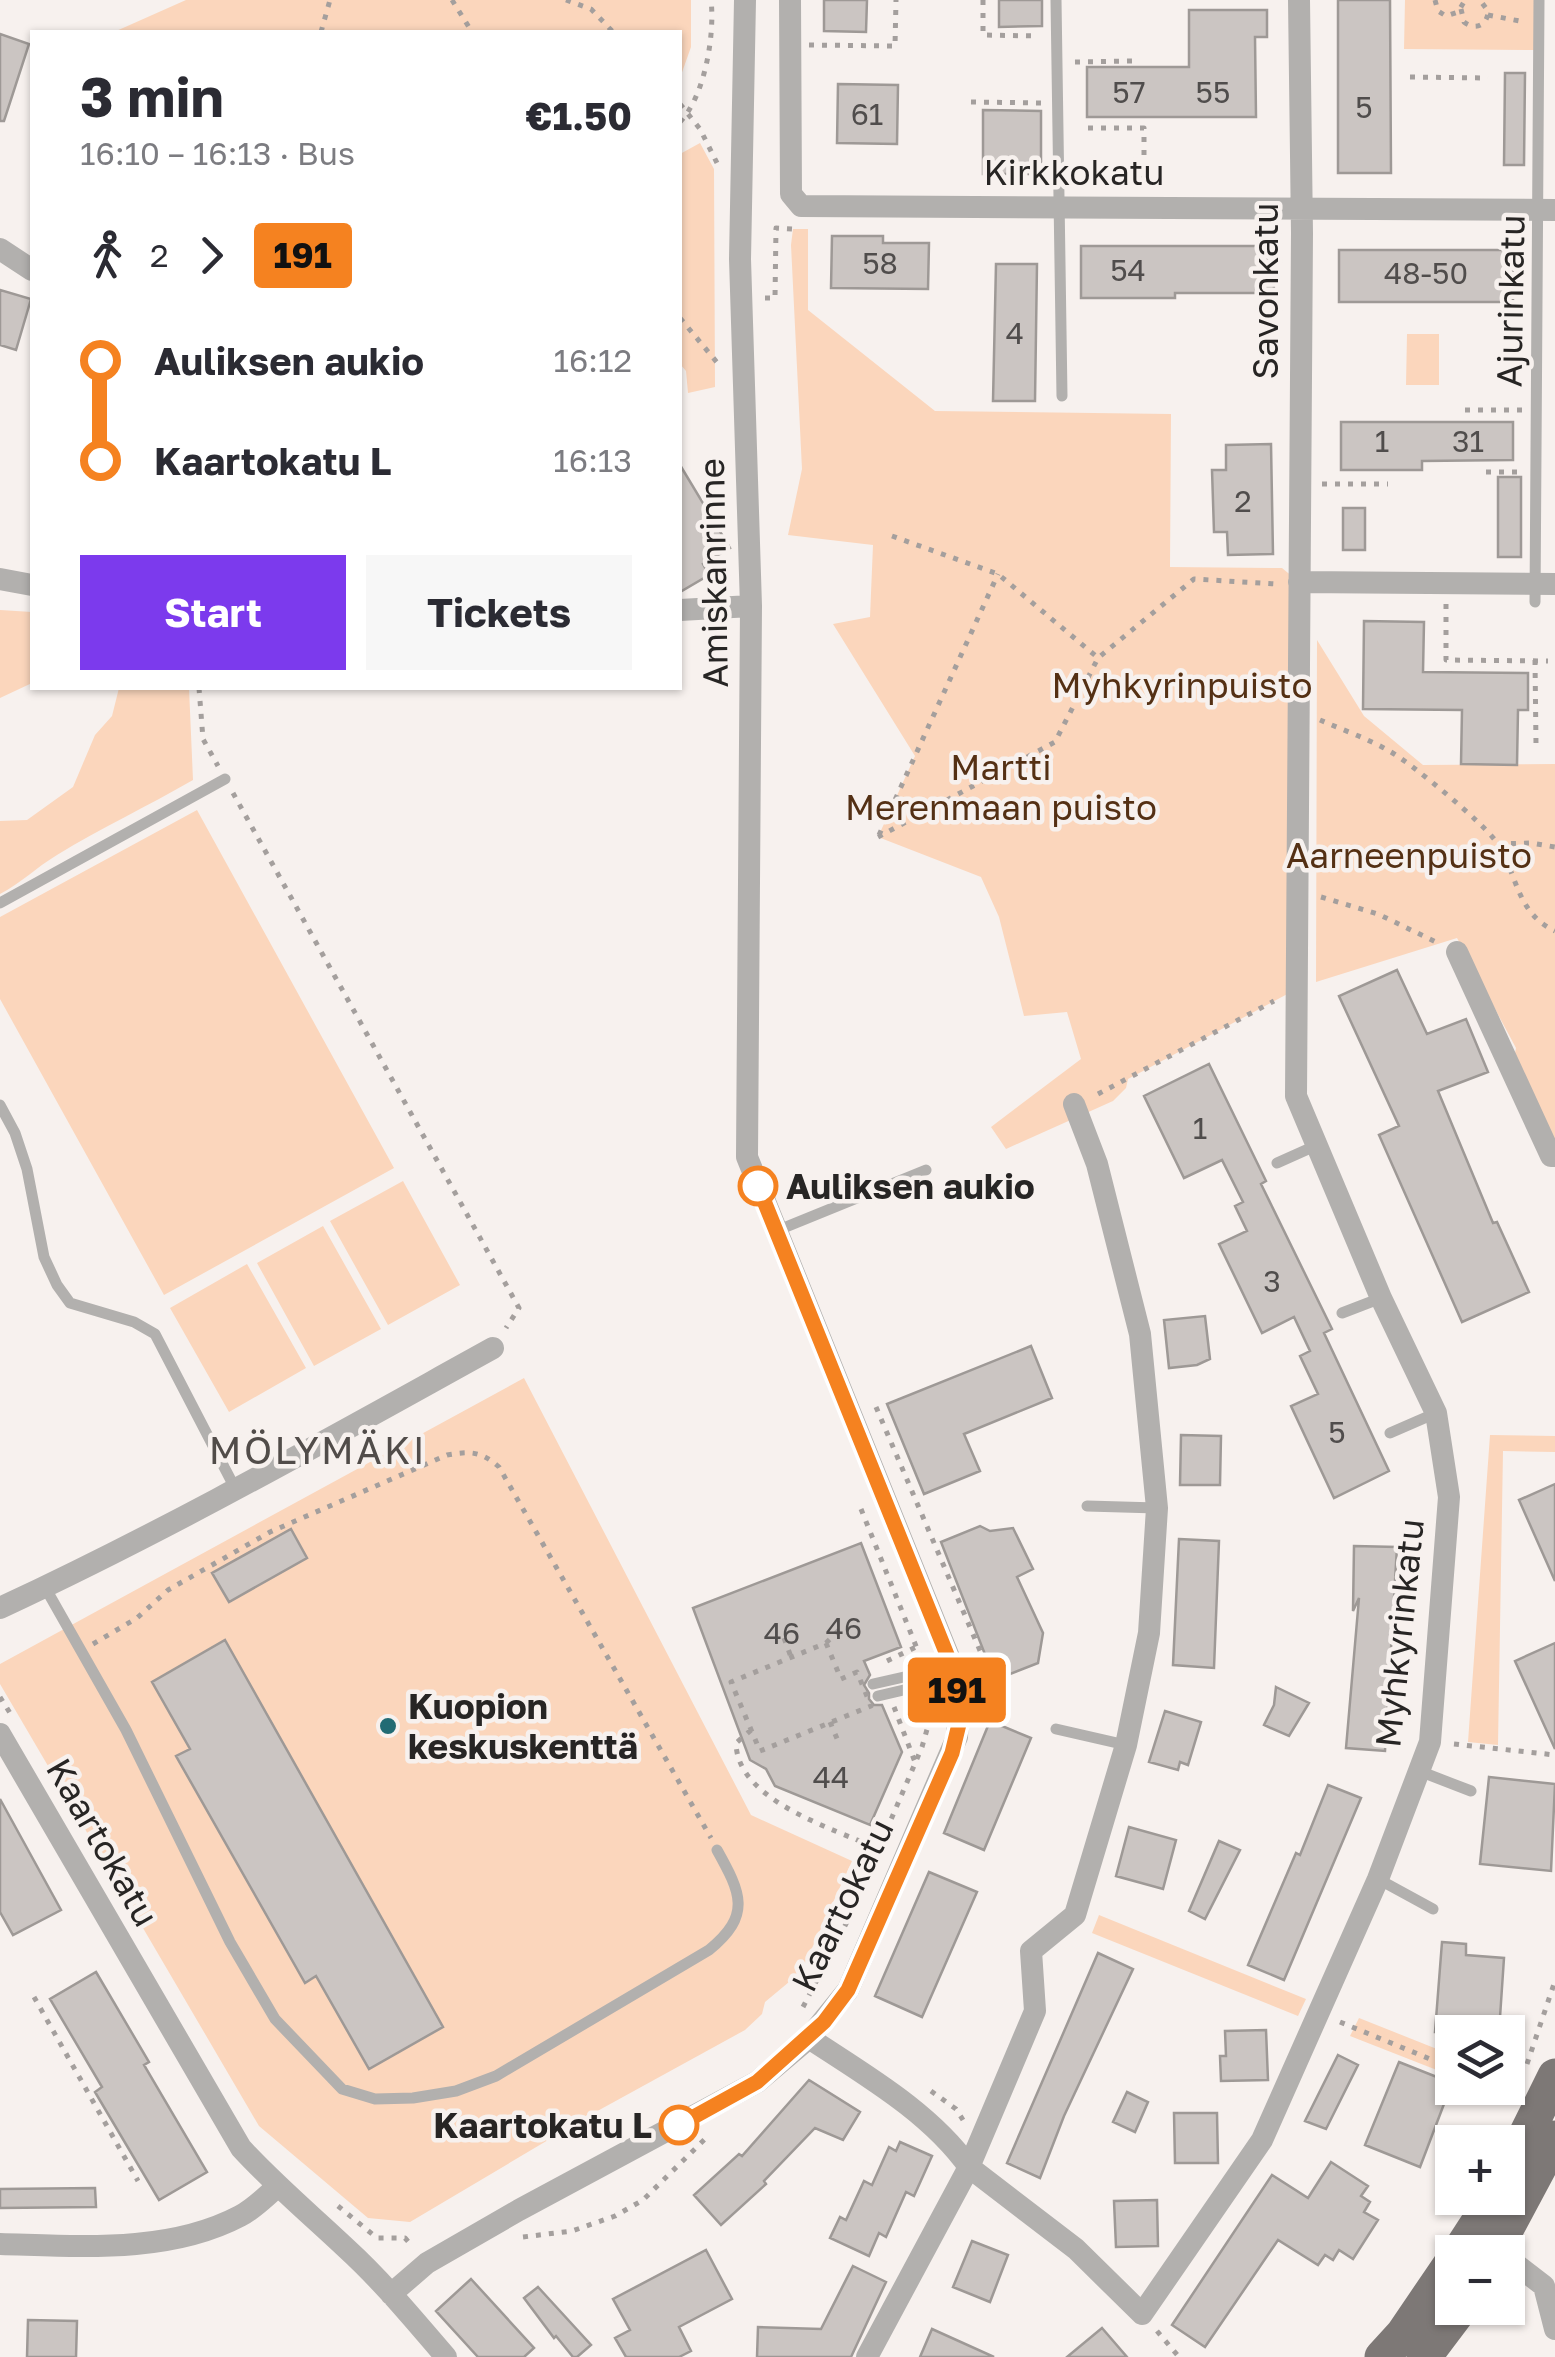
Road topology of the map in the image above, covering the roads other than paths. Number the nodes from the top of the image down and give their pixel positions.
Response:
1 (745, 0) edge
2 (790, 0) edge
3 (1056, 0) edge
4 (1299, 0) edge
5 (1539, 0) edge
6 (1060, 207) junction
7 (1301, 208) junction
8 (1547, 210) edge
9 (0, 249) edge
10 (30, 269) edge
11 (1062, 396) dead end
12 (0, 579) edge
13 (1291, 584) junction
14 (30, 585) edge
15 (1542, 590) edge
16 (751, 606) junction
17 (682, 610) edge
18 (225, 779) road end
19 (0, 903) edge
20 (1457, 952) road end
21 (1074, 1104) dead end
22 (0, 1106) edge
23 (1315, 1146) junction
24 (1554, 1160) edge
25 (1277, 1163) dead end
26 (926, 1170) dead end
27 (764, 1202) joint
28 (776, 1231) junction
29 (1381, 1298) junction
30 (1342, 1313) dead end
31 (492, 1348) road end
32 (1436, 1413) junction
33 (1390, 1433) dead end
34 (236, 1490) junction
35 (1087, 1506) dead end
36 (1157, 1508) junction
37 (46, 1588) junction
38 (0, 1608) edge
39 (956, 1678) junction
40 (876, 1690) dead end
41 (5, 1724) edge
42 (1056, 1728) dead end
43 (1126, 1745) junction
44 (1419, 1771) junction
45 (1471, 1791) dead end
46 (717, 1850) road end
47 (1378, 1879) junction
48 (1433, 1909) dead end
49 (817, 2030) junction
50 (1540, 2074) edge
51 (1523, 2125) edge
52 (1555, 2138) edge
53 (969, 2167) junction
54 (277, 2187) junction
55 (1516, 2235) edge
56 (0, 2244) edge
57 (1525, 2268) edge
58 (1549, 2280) edge
59 (1435, 2286) edge
60 (391, 2294) junction
61 (1449, 2325) edge
62 (1555, 2329) edge
63 (446, 2357) edge
64 (867, 2357) edge
65 (1382, 2357) edge
66 (1424, 2357) edge

1 - 16 street, Amiskanrinne
2 - 6 street, Kirkkokatu
3 - 6 lane
4 - 7 street, Savonkatu
5 - 8 lane, Ajurinkatu
6 - 7 street, Kirkkokatu
6 - 11 lane
7 - 8 street, Kirkkokatu
7 - 13 street, Savonkatu
8 - 15 lane, Ajurinkatu
9 - 10 street
12 - 14 street
13 - 15 street
13 - 23 street, Myhkyrinkatu
16 - 17 street
16 - 27 street, Amiskanrinne
18 - 19 lane
20 - 24 street
21 - 36 street
22 - 34 lane
23 - 25 lane
23 - 29 street, Myhkyrinkatu
26 - 28 lane
27 - 28 street, Kaartokatu
28 - 39 street, Kaartokatu
29 - 30 lane
29 - 32 street, Myhkyrinkatu
31 - 34 street
32 - 33 lane
32 - 44 street, Myhkyrinkatu
34 - 37 street
35 - 36 lane
36 - 43 street
37 - 38 street
37 - 46 lane
39 - 40 lane
39 - 49 street, Kaartokatu
41 - 54 street, Kaartokatu
42 - 43 lane
43 - 53 street
44 - 45 lane
44 - 47 street, Myhkyrinkatu
47 - 48 lane
47 - 53 street, Myhkyrinkatu
49 - 53 street
49 - 60 street, Kaartokatu
50 - 51 main road
52 - 55 main road
53 - 64 street
54 - 56 street
54 - 60 street, Kaartokatu
57 - 58 street
58 - 62 street
59 - 65 main road
60 - 63 street
61 - 66 main road

